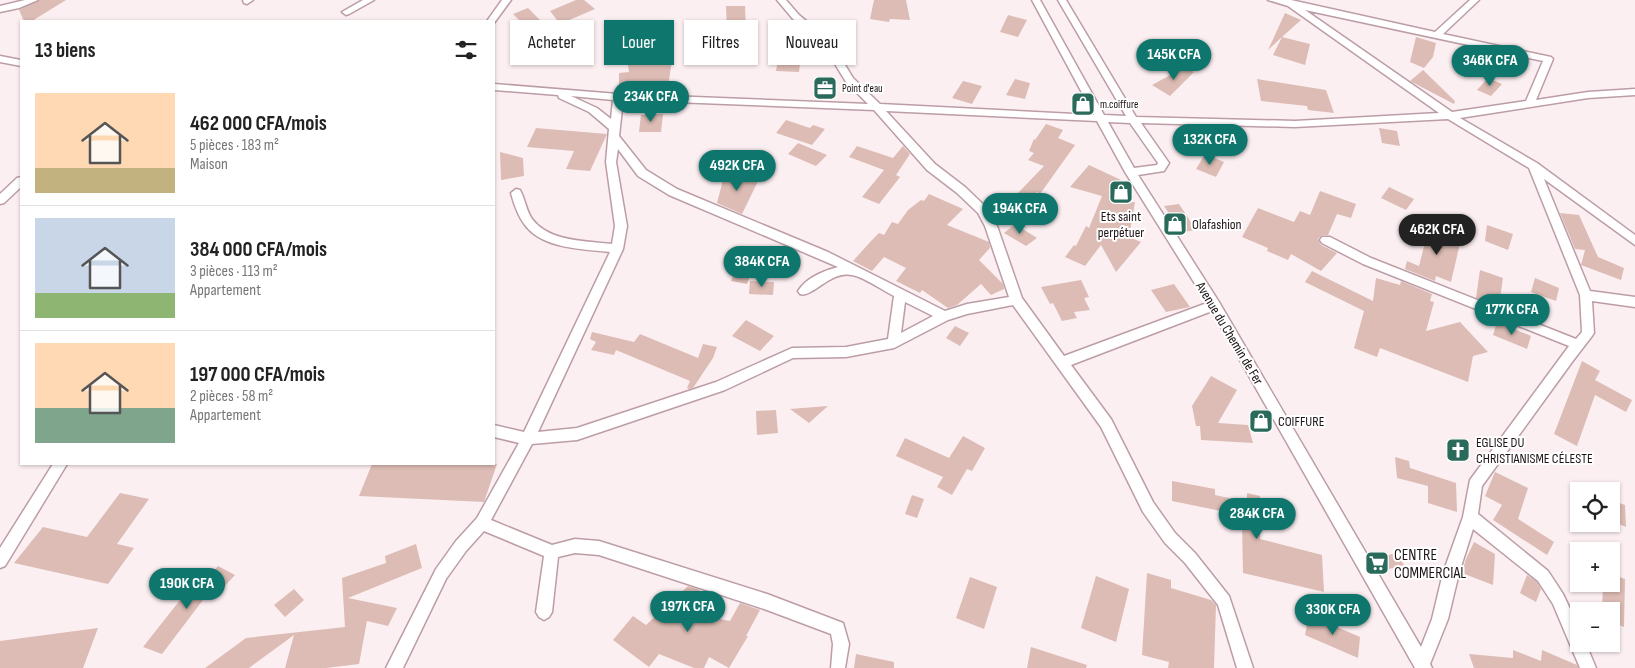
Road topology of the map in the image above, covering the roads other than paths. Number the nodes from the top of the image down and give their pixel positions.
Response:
1 (34, 0) edge
2 (370, 0) edge
3 (507, 0) edge
4 (781, 0) edge
5 (1036, 0) edge
6 (1062, 0) edge
7 (1272, 0) edge
8 (1475, 0) edge
9 (1289, 2) edge
10 (0, 8) edge
11 (346, 12) dead end
12 (492, 20) edge
13 (1438, 34) junction
14 (0, 59) edge
15 (20, 62) edge
16 (495, 87) edge
17 (537, 90) junction
18 (1635, 92) edge
19 (618, 97) junction
20 (1530, 103) junction
21 (876, 107) junction
22 (1101, 116) junction
23 (1450, 116) junction
24 (1134, 120) junction
25 (614, 132) junction
26 (1533, 166) junction
27 (1130, 172) junction
28 (20, 182) edge
29 (516, 193) dead end
30 (0, 200) edge
31 (1326, 240) dead end
32 (1635, 241) edge
33 (617, 249) junction
34 (851, 270) junction
35 (804, 291) dead end
36 (900, 295) junction
37 (1586, 295) junction
38 (1016, 300) junction
39 (1635, 302) edge
40 (1215, 305) junction
41 (944, 316) junction
42 (894, 343) junction
43 (1579, 345) junction
44 (1061, 362) junction
45 (495, 431) edge
46 (528, 439) junction
47 (59, 465) edge
48 (1470, 517) junction
49 (482, 523) junction
50 (552, 552) junction
51 (0, 561) edge
52 (544, 612) dead end
53 (838, 665) dead end
54 (1423, 667) edge
55 (394, 668) edge
56 (1245, 668) edge
57 (1588, 668) edge

1 - 10 street
2 - 11 street
3 - 12 street
4 - 21 street
5 - 22 street, Avenue du Chemin de Fer
6 - 24 street
7 - 9 street
8 - 13 street
9 - 13 street
9 - 23 street
13 - 20 street
14 - 15 street
16 - 17 street
17 - 19 street
17 - 25 street
18 - 20 street
19 - 21 street
19 - 25 street
20 - 23 street
21 - 22 street
21 - 38 street
22 - 24 street
22 - 27 street, Avenue du Chemin de Fer
23 - 24 street
23 - 26 street
24 - 27 street
25 - 33 street
25 - 34 street
26 - 32 street
26 - 37 street
27 - 40 street, Avenue du Chemin de Fer
28 - 30 street
29 - 33 street
31 - 43 street
33 - 46 street
34 - 35 street
34 - 36 street
36 - 41 street
36 - 42 street
37 - 39 street
37 - 43 street
38 - 41 street
38 - 44 street
40 - 44 street
40 - 54 street, Avenue du Chemin de Fer
41 - 42 street
42 - 46 street
43 - 48 street
44 - 56 street
45 - 46 street
46 - 49 street
47 - 51 street
48 - 54 street
48 - 57 street
49 - 50 street
49 - 55 street
50 - 52 street
50 - 53 street

